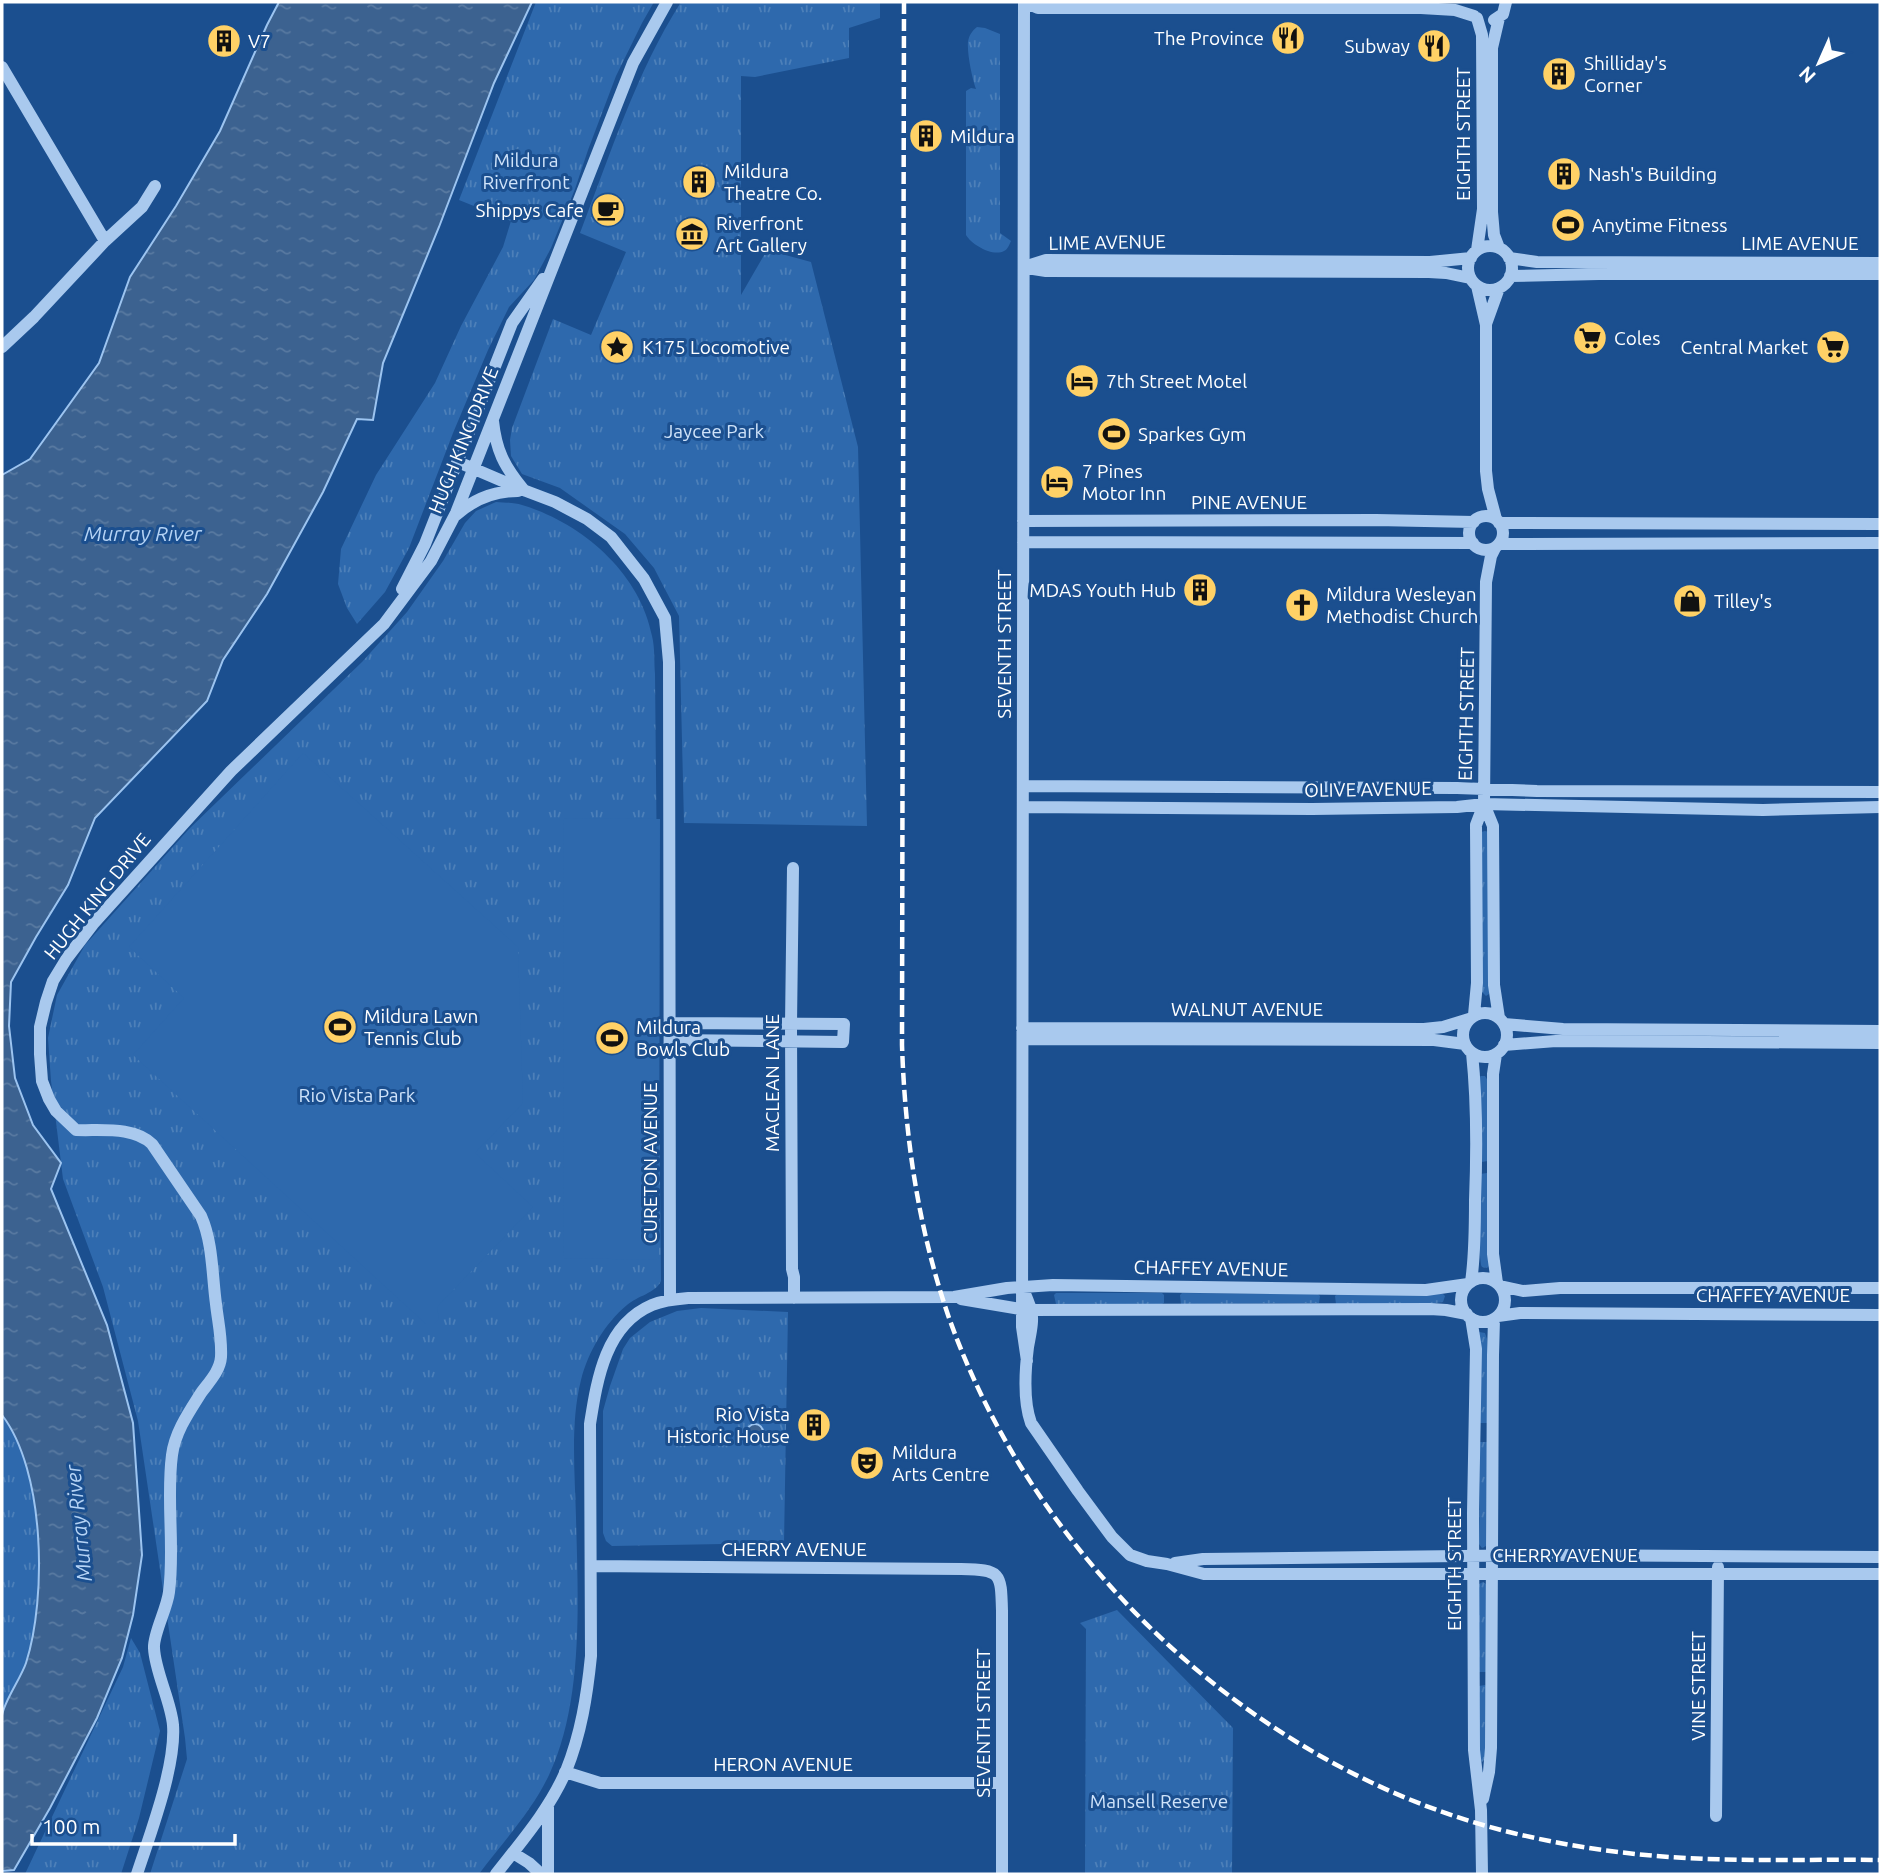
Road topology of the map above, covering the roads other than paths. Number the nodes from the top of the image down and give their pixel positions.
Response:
1 (667, 2) edge
2 (1025, 2) edge
3 (1469, 2) edge
4 (1506, 2) edge
5 (1476, 17) junction
6 (1499, 18) junction
7 (2, 67) edge
8 (155, 186) dead end
9 (105, 241) junction
10 (1499, 248) junction
11 (1474, 254) junction
12 (1509, 258) junction
13 (556, 260) junction
14 (1880, 263) edge
15 (1024, 267) junction
16 (1880, 274) edge
17 (1510, 276) junction
18 (1474, 282) junction
19 (1499, 288) junction
20 (1486, 325) junction
21 (2, 347) edge
22 (493, 418) junction
23 (458, 462) junction
24 (473, 468) junction
25 (1486, 471) junction
26 (526, 491) junction
27 (455, 515) junction
28 (1476, 520) junction
29 (1023, 521) junction
30 (1054, 521) junction
31 (1497, 521) junction
32 (1450, 522) junction
33 (1816, 524) junction
34 (1880, 524) edge
35 (1023, 542) junction
36 (1053, 542) junction
37 (1816, 543) junction
38 (1880, 543) edge
39 (1450, 544) junction
40 (1475, 545) junction
41 (1497, 546) junction
42 (1486, 582) junction
43 (384, 624) junction
44 (1023, 786) junction
45 (1485, 789) junction
46 (1880, 792) edge
47 (1484, 804) junction
48 (1023, 807) junction
49 (1880, 807) edge
50 (793, 868) dead end
51 (1472, 1017) junction
52 (1501, 1021) junction
53 (670, 1023) junction
54 (791, 1025) junction
55 (1880, 1031) edge
56 (1023, 1033) junction
57 (670, 1040) junction
58 (791, 1041) junction
59 (1880, 1043) edge
60 (1469, 1049) junction
61 (1500, 1049) junction
62 (1470, 1283) junction
63 (1499, 1284) junction
64 (1022, 1287) junction
65 (1641, 1287) junction
66 (1172, 1288) junction
67 (1880, 1288) edge
68 (1329, 1289) junction
69 (1801, 1289) junction
70 (954, 1297) junction
71 (794, 1298) junction
72 (670, 1300) junction
73 (1172, 1309) junction
74 (1027, 1310) junction
75 (1329, 1310) junction
76 (1641, 1313) junction
77 (1801, 1314) junction
78 (1880, 1315) edge
79 (1469, 1316) junction
80 (1496, 1317) junction
81 (1474, 1556) junction
82 (1492, 1556) junction
83 (1717, 1556) junction
84 (1880, 1557) edge
85 (1167, 1564) junction
86 (591, 1566) junction
87 (996, 1574) joint
88 (1474, 1574) junction
89 (1492, 1574) junction
90 (1880, 1574) edge
91 (1718, 1575) junction
92 (565, 1772) junction
93 (1002, 1783) junction
94 (548, 1803) junction
95 (1481, 1810) junction
96 (1716, 1816) dead end
97 (513, 1853) junction
98 (137, 1874) edge
99 (496, 1874) edge
100 (541, 1874) edge
101 (548, 1874) edge
102 (1002, 1874) edge
103 (1482, 1874) edge

1 - 13 street, HUGH KING DRIVE
2 - 5 street
2 - 15 street, SEVENTH STREET
3 - 5 street, EIGHTH STREET
4 - 6 street, EIGHTH STREET
5 - 6 street
5 - 11 street, EIGHTH STREET
6 - 10 street, EIGHTH STREET
7 - 9 street
8 - 9 street
9 - 21 street
10 - 11 street
10 - 12 street
11 - 15 street, LIME AVENUE
11 - 18 street
12 - 14 street, LIME AVENUE
12 - 17 street
13 - 22 street, HUGH KING DRIVE
13 - 23 street, HUGH KING DRIVE
15 - 18 street, LIME AVENUE
15 - 29 street, SEVENTH STREET
16 - 17 street, LIME AVENUE
17 - 19 street
18 - 19 street
18 - 20 street
19 - 20 street
20 - 25 street
22 - 24 street, HUGH KING DRIVE
22 - 26 street
23 - 24 street, CURETON AVENUE
23 - 43 street, HUGH KING DRIVE
24 - 26 street, CURETON AVENUE
24 - 27 street, HUGH KING DRIVE
25 - 28 street
25 - 31 street
26 - 27 street
26 - 53 street, CURETON AVENUE
27 - 43 street, HUGH KING DRIVE
28 - 31 street
28 - 32 street, PINE AVENUE
28 - 40 street
29 - 30 street, PINE AVENUE
29 - 35 street, SEVENTH STREET
30 - 32 street, PINE AVENUE
30 - 36 street
31 - 33 street
31 - 41 street
32 - 39 street
33 - 34 street
33 - 37 street
35 - 36 street
35 - 44 street, SEVENTH STREET
36 - 39 street
37 - 38 street
37 - 41 street
39 - 40 street
40 - 41 street
40 - 42 street, EIGHTH STREET
41 - 42 street, EIGHTH STREET
42 - 45 street, EIGHTH STREET
43 - 98 street, HUGH KING DRIVE
44 - 45 street, OLIVE AVENUE
44 - 48 street, SEVENTH STREET
45 - 46 street, OLIVE AVENUE
45 - 47 street, EIGHTH STREET
47 - 48 street, OLIVE AVENUE
47 - 49 street, OLIVE AVENUE
47 - 51 street, EIGHTH STREET
47 - 52 street, EIGHTH STREET
48 - 56 street, SEVENTH STREET
50 - 54 street, MACLEAN LANE
51 - 52 street
51 - 56 street, WALNUT AVENUE
51 - 60 street
52 - 55 street
52 - 61 street
53 - 54 street
53 - 57 street, CURETON AVENUE
54 - 58 street, MACLEAN LANE
54 - 58 street
56 - 60 street, WALNUT AVENUE
56 - 64 street, SEVENTH STREET
57 - 58 street
57 - 72 street, CURETON AVENUE
58 - 71 street, MACLEAN LANE
59 - 61 street
60 - 61 street
60 - 62 street
61 - 63 street
62 - 63 street
62 - 68 street, CHAFFEY AVENUE
62 - 79 street
63 - 65 street, CHAFFEY AVENUE
63 - 80 street
64 - 66 street, CHAFFEY AVENUE
64 - 70 street, CHAFFEY AVENUE
64 - 74 street
65 - 69 street, CHAFFEY AVENUE
65 - 76 street
66 - 68 street, CHAFFEY AVENUE
66 - 73 street
67 - 69 street, CHAFFEY AVENUE
68 - 75 street
69 - 77 street
70 - 71 street, CHAFFEY AVENUE
70 - 74 street, CHAFFEY AVENUE
71 - 72 street, CHAFFEY AVENUE
72 - 86 street
73 - 74 street, CHAFFEY AVENUE
73 - 75 street, CHAFFEY AVENUE
74 - 85 street, CHERRY AVENUE
75 - 79 street, CHAFFEY AVENUE
76 - 77 street, CHAFFEY AVENUE
76 - 80 street, CHAFFEY AVENUE
77 - 78 street, CHAFFEY AVENUE
79 - 80 street
79 - 81 street, EIGHTH STREET
80 - 82 street, EIGHTH STREET
81 - 82 street, CHERRY AVENUE
81 - 85 street, CHERRY AVENUE
81 - 88 street, EIGHTH STREET
82 - 83 street, CHERRY AVENUE
82 - 89 street, EIGHTH STREET
83 - 84 street, CHERRY AVENUE
83 - 91 street, VINE STREET
85 - 88 street, CHERRY AVENUE
86 - 87 street, CHERRY AVENUE
86 - 92 street
87 - 93 street, SEVENTH STREET
88 - 89 street, CHERRY AVENUE
88 - 95 street, EIGHTH STREET
89 - 91 street, CHERRY AVENUE
89 - 95 street, EIGHTH STREET
90 - 91 street, CHERRY AVENUE
91 - 96 street, VINE STREET
92 - 93 street, HERON AVENUE
92 - 94 street
93 - 102 street, SEVENTH STREET
94 - 97 street
94 - 101 street
95 - 103 street, EIGHTH STREET
97 - 99 street
97 - 100 street

